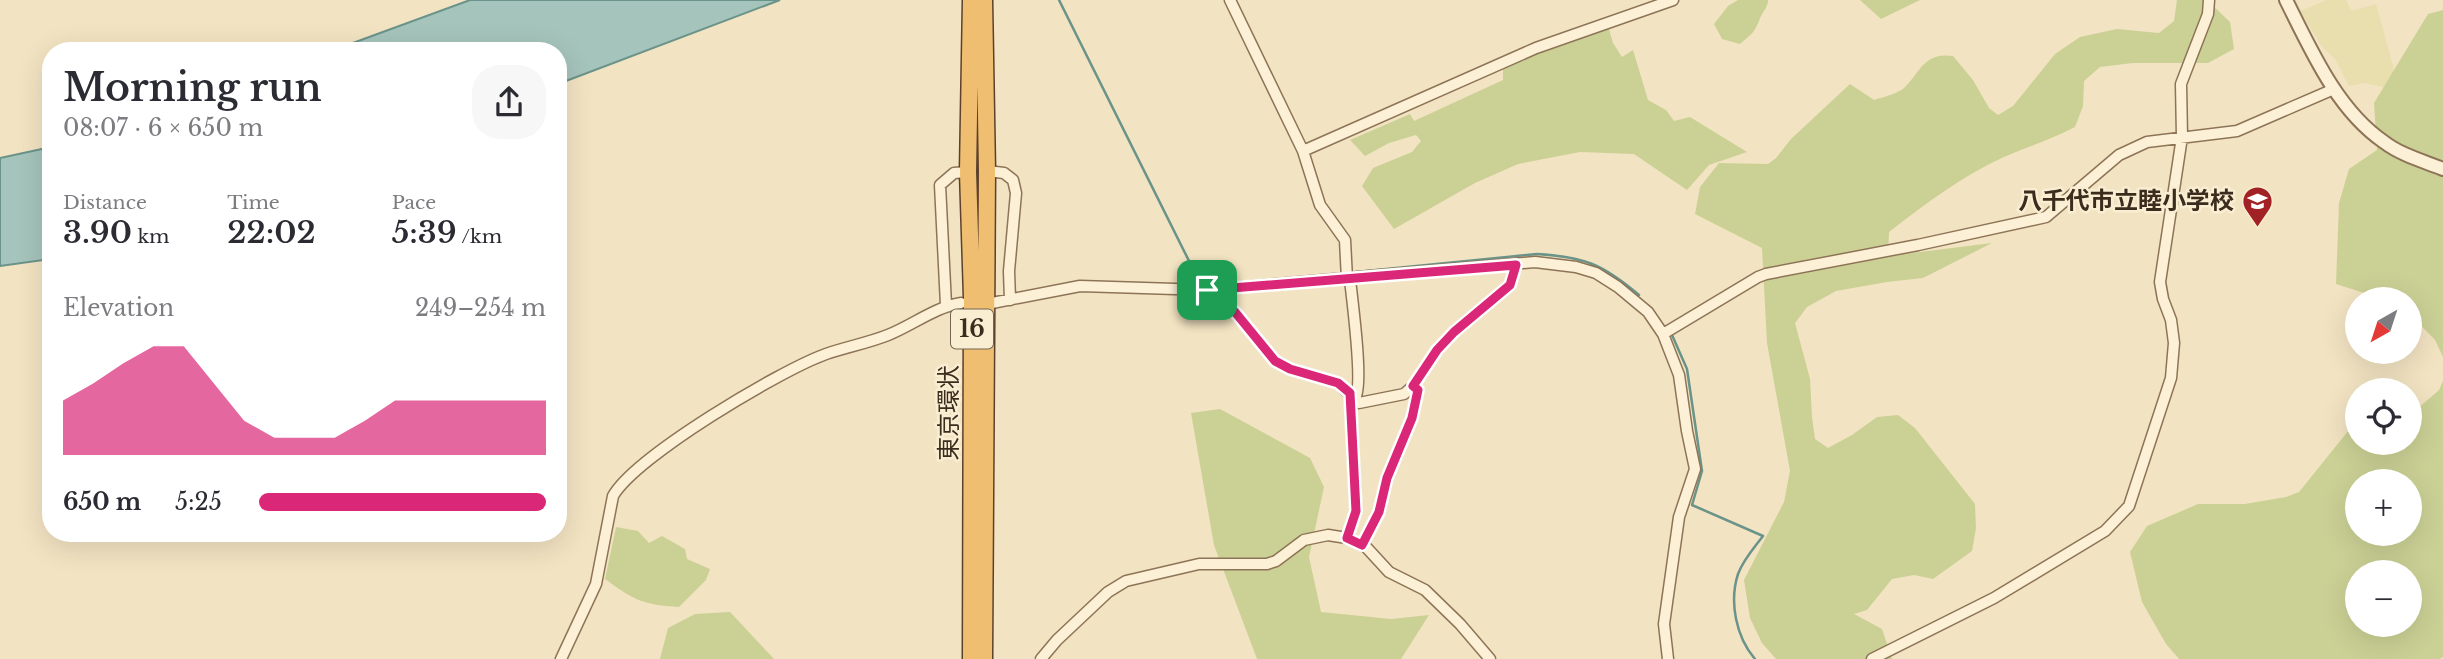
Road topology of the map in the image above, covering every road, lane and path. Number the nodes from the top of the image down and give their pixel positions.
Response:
1 (971, 0) edge
2 (984, 0) edge
3 (1230, 0) edge
4 (1673, 0) edge
5 (2209, 0) edge
6 (2287, 0) edge
7 (2334, 89) junction
8 (2182, 137) junction
9 (1303, 151) junction
10 (2443, 169) edge
11 (987, 171) junction
12 (968, 172) junction
13 (1516, 265) junction
14 (1348, 279) junction
15 (1207, 290) junction
16 (1010, 300) junction
17 (961, 303) dead end
18 (992, 303) dead end
19 (946, 305) junction
20 (1663, 334) junction
21 (1413, 386) junction
22 (1353, 395) junction
23 (1347, 538) junction
24 (1362, 545) junction
25 (978, 560) junction
26 (561, 659) edge
27 (971, 659) edge
28 (984, 659) edge
29 (1041, 659) edge
30 (1490, 659) edge
31 (1668, 659) edge
32 (1872, 659) edge

1 - 12 highway, 東京環状 / 16
2 - 11 highway, 東京環状 / 16
3 - 9 street
4 - 9 street
5 - 8 street
6 - 7 street
7 - 8 street
7 - 10 street
8 - 20 street
8 - 32 street
9 - 14 street
11 - 16 street
11 - 25 highway, 東京環状 / 16
12 - 19 street
12 - 25 highway, 東京環状 / 16
13 - 14 street
13 - 20 street
13 - 21 street
14 - 15 street
14 - 22 street
15 - 16 street
15 - 22 street
16 - 18 street
17 - 19 street
19 - 26 street
20 - 31 street
21 - 22 street
21 - 24 street
22 - 23 street
23 - 24 street
23 - 29 street
24 - 30 street
25 - 27 highway, 東京環状 / 16
25 - 28 highway, 東京環状 / 16

